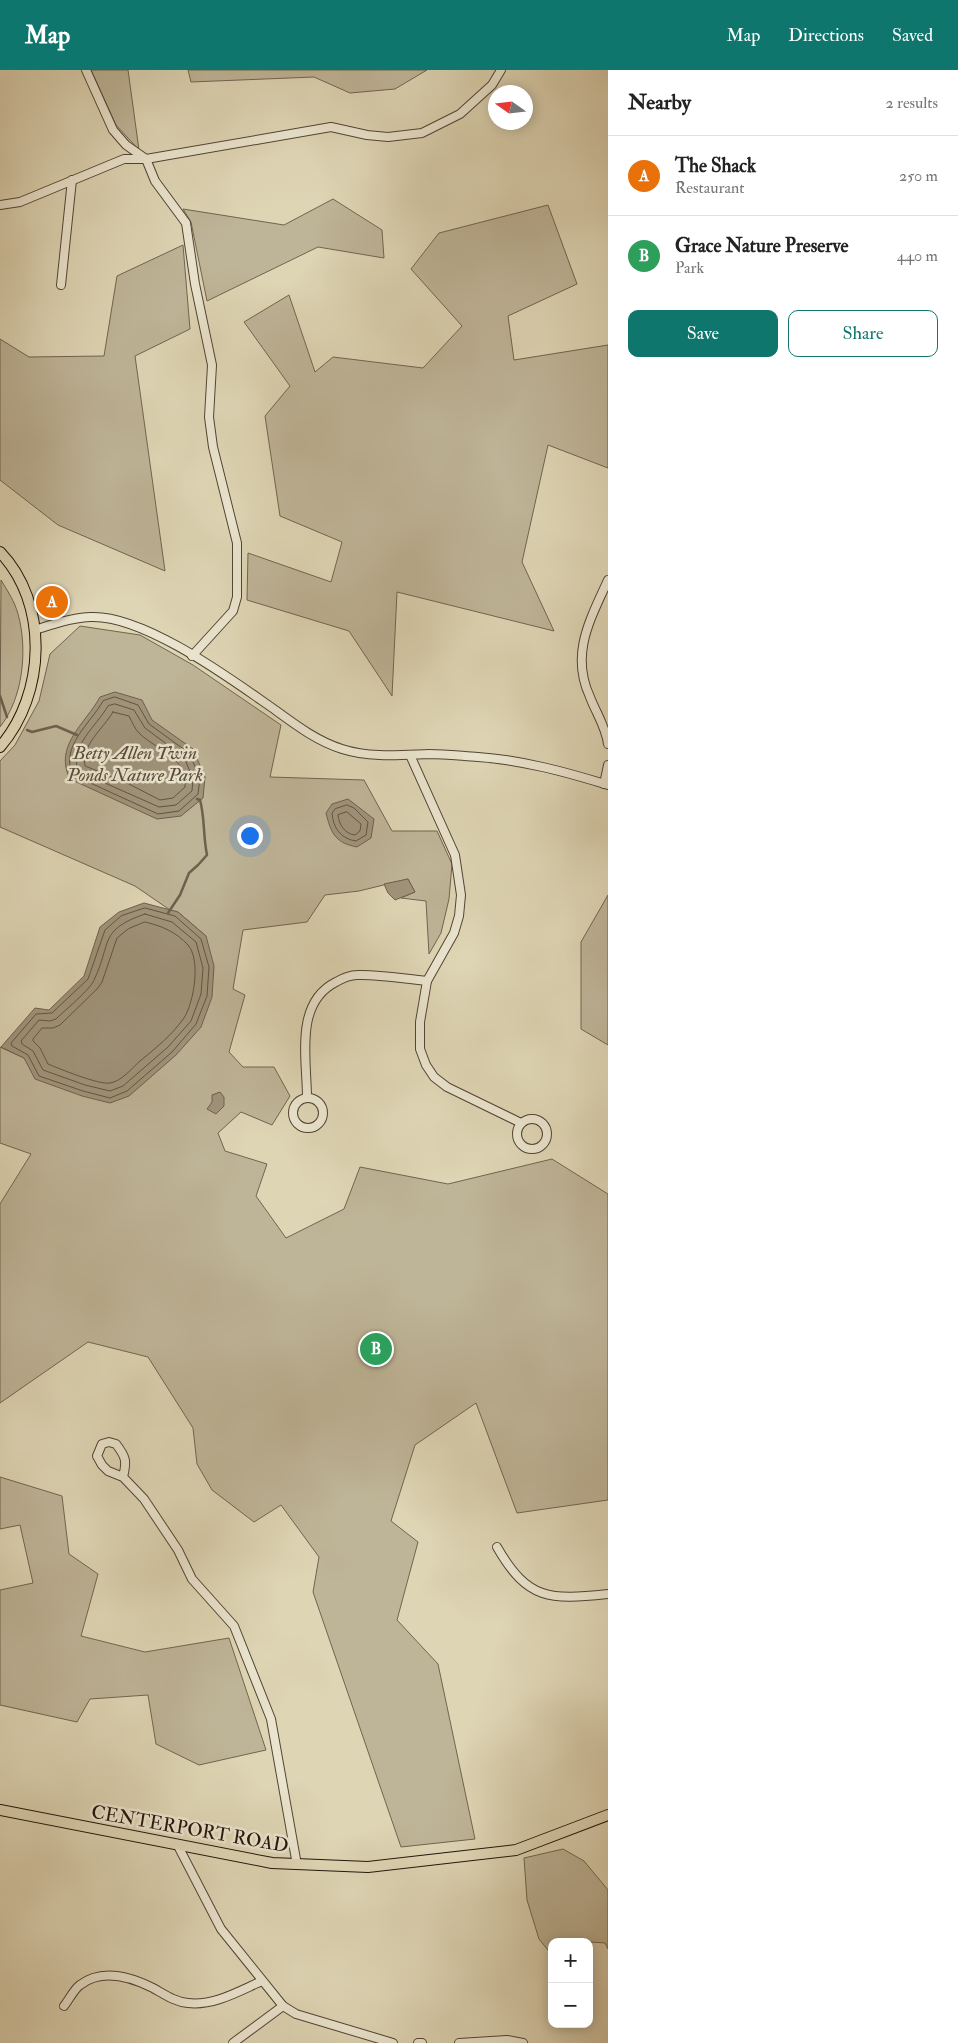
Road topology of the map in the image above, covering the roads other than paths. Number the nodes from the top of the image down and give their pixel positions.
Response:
1 (86, 70) edge
2 (501, 70) edge
3 (146, 159) junction
4 (72, 180) junction
5 (0, 205) edge
6 (61, 286) dead end
7 (0, 552) edge
8 (608, 580) edge
9 (35, 630) junction
10 (192, 656) junction
11 (608, 744) edge
12 (0, 747) edge
13 (410, 755) junction
14 (608, 765) edge
15 (606, 784) edge
16 (427, 981) junction
17 (308, 1098) junction
18 (521, 1123) junction
19 (124, 1477) junction
20 (497, 1547) dead end
21 (608, 1594) edge
22 (0, 1810) edge
23 (608, 1816) edge
24 (177, 1844) junction
25 (297, 1865) junction
26 (262, 1981) junction
27 (64, 2006) dead end
28 (282, 2006) junction
29 (233, 2043) edge
30 (393, 2043) edge
31 (418, 2043) edge
32 (422, 2043) edge
33 (459, 2043) edge
34 (523, 2043) edge

1 - 3 street
2 - 3 street
3 - 4 street
3 - 10 street
4 - 5 street
4 - 6 street
7 - 9 main road
8 - 11 street
9 - 10 street
9 - 12 main road
10 - 13 street
13 - 15 street
13 - 16 street
14 - 15 street
16 - 17 street
16 - 18 street
17 - 17 street
18 - 18 street
19 - 19 street
19 - 25 street
20 - 21 street
22 - 24 main road, CENTERPORT ROAD
23 - 25 main road, CENTERPORT ROAD
24 - 25 main road, CENTERPORT ROAD
24 - 26 street
26 - 27 street
26 - 28 street
28 - 29 street
28 - 30 street
31 - 32 street
33 - 34 street

